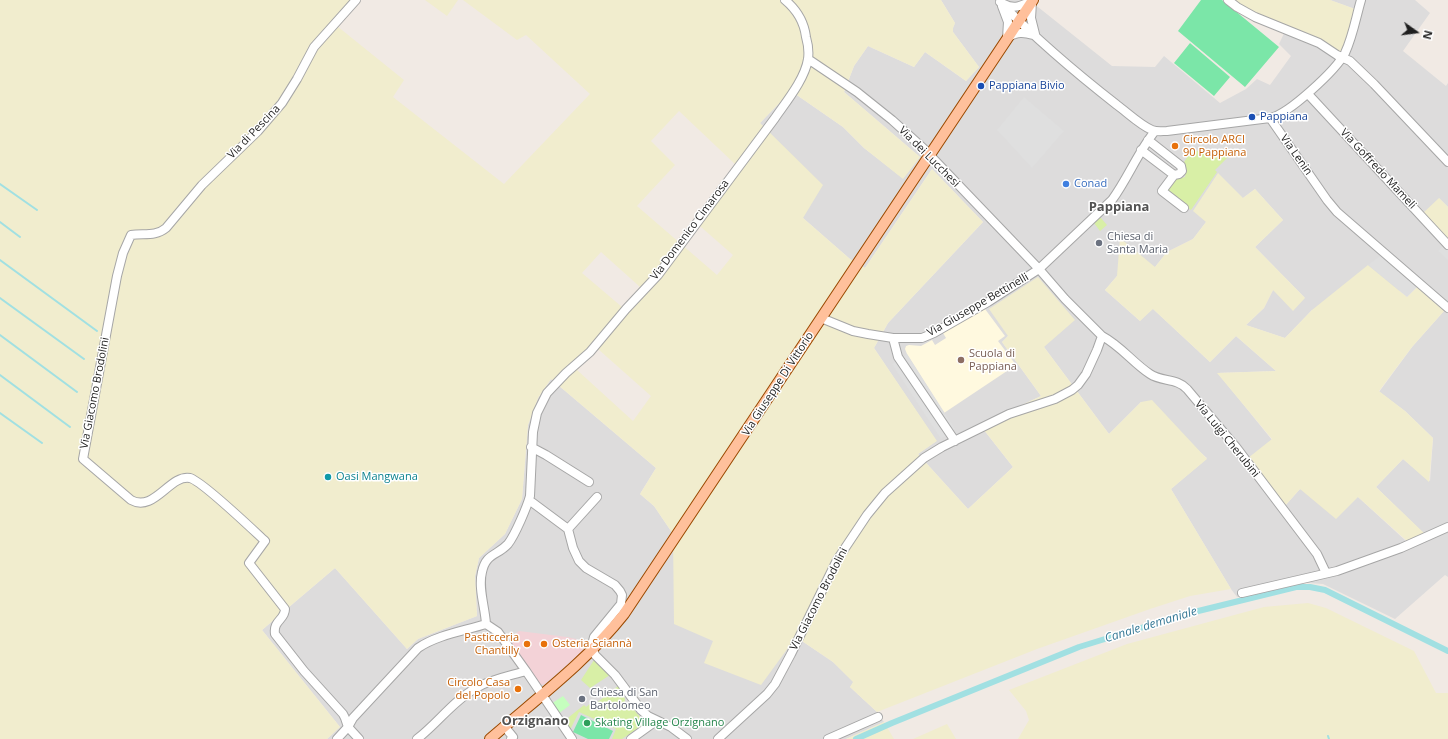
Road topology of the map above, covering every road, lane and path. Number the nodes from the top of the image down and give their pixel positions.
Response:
1 (356, 0) edge
2 (785, 0) edge
3 (1033, 0) edge
4 (1228, 0) edge
5 (1361, 0) edge
6 (1000, 1) edge
7 (1018, 21) junction
8 (1036, 36) junction
9 (1007, 38) junction
10 (1343, 57) junction
11 (808, 59) junction
12 (1308, 94) junction
13 (1270, 118) junction
14 (1155, 131) junction
15 (1148, 140) junction
16 (1141, 150) junction
17 (929, 156) junction
18 (1448, 162) edge
19 (1174, 175) junction
20 (1184, 208) dead end
21 (131, 235) joint
22 (1448, 245) edge
23 (1039, 269) junction
24 (1448, 308) edge
25 (821, 318) junction
26 (1102, 336) junction
27 (893, 338) junction
28 (955, 441) junction
29 (531, 447) junction
30 (589, 482) dead end
31 (597, 497) dead end
32 (529, 500) junction
33 (1448, 528) edge
34 (568, 529) junction
35 (1326, 573) junction
36 (1242, 593) dead end
37 (486, 624) junction
38 (593, 650) junction
39 (526, 671) junction
40 (542, 694) junction
41 (878, 717) dead end
42 (656, 721) junction
43 (504, 726) junction
44 (348, 728) junction
45 (336, 739) edge
46 (359, 739) edge
47 (416, 739) edge
48 (490, 739) edge
49 (511, 739) edge
50 (572, 739) edge
51 (631, 739) edge
52 (687, 739) edge
53 (718, 739) edge
54 (828, 739) edge

1 - 21 street, Via di Pescina
2 - 11 street, Via Domenico Cimarosa
3 - 6 street
3 - 7 main road, Via Giuseppe Di Vittorio
3 - 8 street
4 - 10 street
5 - 10 street
6 - 7 street
6 - 9 street
7 - 8 street
7 - 9 main road, Via Giuseppe Di Vittorio
8 - 9 street
8 - 14 street
9 - 17 main road, Via Giuseppe Di Vittorio
10 - 12 street
10 - 18 street
11 - 17 street, Via dei Lucchesi
11 - 29 street, Via Domenico Cimarosa
12 - 13 street
12 - 22 street, Via Goffredo Mameli
13 - 14 street
13 - 24 street, Via Lenin
14 - 15 street
15 - 16 street
15 - 19 street
16 - 19 street
16 - 23 street
17 - 23 street, Via dei Lucchesi
17 - 25 main road, Via Giuseppe Di Vittorio
19 - 20 street
21 - 44 street, Via Giacomo Brodolini
23 - 26 street
23 - 27 street, Via Giuseppe Bettinelli
25 - 27 street, Via Giuseppe Bettinelli
25 - 38 main road, Via Giuseppe Di Vittorio
26 - 28 street, Via Giacomo Brodolini
26 - 35 street, Via Luigi Cherubini
27 - 28 street
28 - 53 street, Via Giacomo Brodolini
29 - 30 street
29 - 32 street, Via Domenico Cimarosa
31 - 34 street
32 - 34 street
32 - 37 street, Via Domenico Cimarosa
33 - 35 street
34 - 38 street
35 - 36 street
37 - 39 street
37 - 44 street
38 - 40 main road, Via Giuseppe Di Vittorio
38 - 42 street
39 - 40 street
39 - 47 street
40 - 43 main road, Via Giuseppe Di Vittorio
40 - 50 street
41 - 54 street
42 - 51 street
42 - 52 street
43 - 48 main road, Via Giuseppe Di Vittorio
43 - 49 street
44 - 45 street
44 - 46 street, Via Giacomo Brodolini

